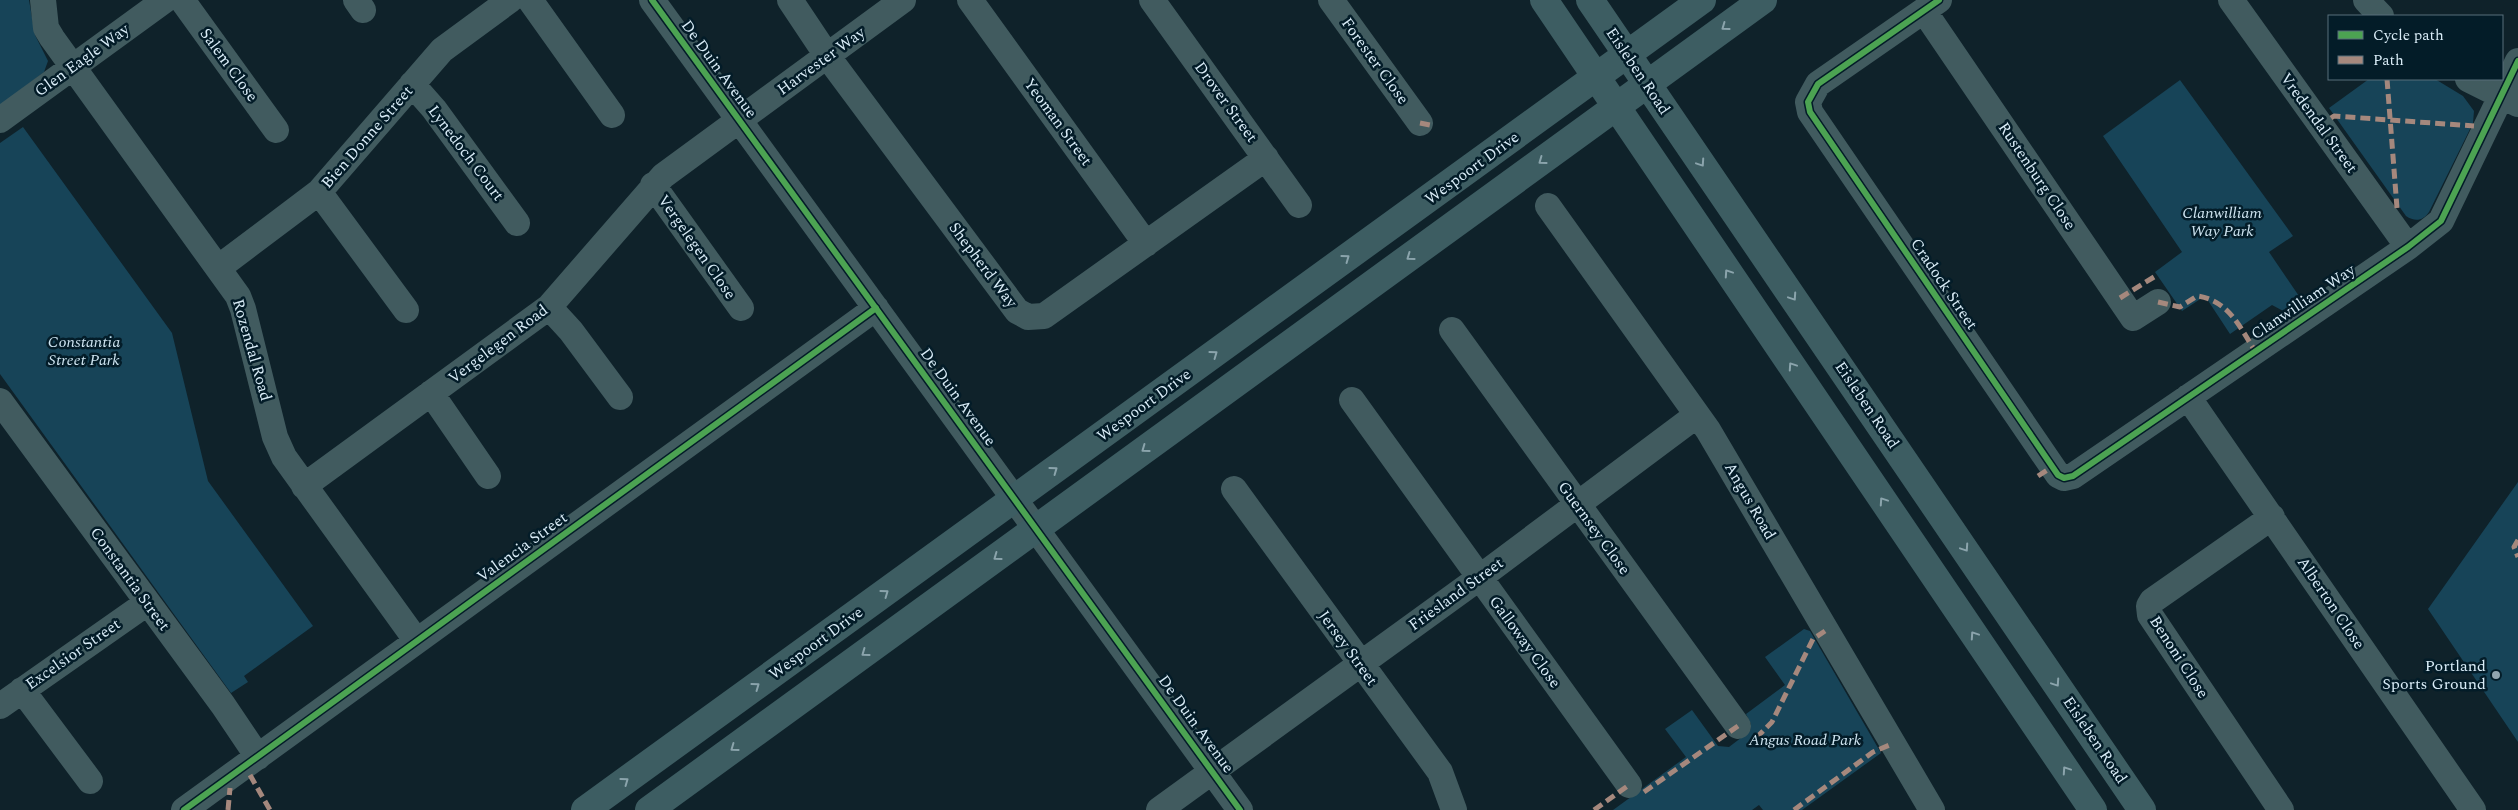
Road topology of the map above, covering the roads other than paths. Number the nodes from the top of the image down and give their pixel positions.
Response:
1 (43, 0) edge
2 (165, 0) edge
3 (182, 0) edge
4 (510, 0) edge
5 (530, 0) edge
6 (652, 0) edge
7 (790, 0) edge
8 (903, 0) edge
9 (970, 0) edge
10 (1152, 0) edge
11 (1331, 0) edge
12 (1544, 0) edge
13 (1590, 0) edge
14 (1702, 0) edge
15 (1763, 0) edge
16 (2231, 0) edge
17 (2366, 0) edge
18 (1932, 5) edge
19 (2380, 15) edge
20 (1627, 55) junction
21 (828, 57) junction
22 (2518, 61) edge
23 (72, 67) junction
24 (1596, 78) junction
25 (2470, 80) edge
26 (412, 84) junction
27 (1647, 84) junction
28 (2509, 100) edge
29 (1616, 108) junction
30 (612, 115) dead end
31 (0, 120) edge
32 (740, 121) junction
33 (1420, 123) dead end
34 (276, 130) dead end
35 (1266, 158) junction
36 (654, 185) junction
37 (319, 192) junction
38 (1299, 205) dead end
39 (1548, 206) dead end
40 (518, 223) dead end
41 (1146, 244) junction
42 (2408, 247) junction
43 (218, 268) junction
44 (2158, 302) dead end
45 (549, 307) junction
46 (741, 308) dead end
47 (876, 308) junction
48 (406, 310) dead end
49 (1452, 330) dead end
50 (432, 393) junction
51 (620, 397) dead end
52 (2188, 397) junction
53 (1352, 400) dead end
54 (1697, 415) junction
55 (5, 417) edge
56 (488, 476) dead end
57 (2064, 478) joint
58 (304, 486) junction
59 (1234, 489) dead end
60 (1015, 499) junction
61 (1578, 505) junction
62 (2272, 517) junction
63 (1036, 528) junction
64 (1478, 578) junction
65 (147, 603) junction
66 (416, 640) junction
67 (1359, 664) junction
68 (22, 690) junction
69 (0, 706) edge
70 (1738, 726) dead end
71 (258, 756) junction
72 (1212, 771) junction
73 (90, 781) dead end
74 (1629, 785) dead end
75 (184, 810) edge
76 (585, 810) edge
77 (649, 810) edge
78 (1158, 810) edge
79 (1240, 810) edge
80 (1454, 810) edge
81 (1932, 810) edge
82 (2093, 810) edge
83 (2142, 810) edge
84 (2281, 810) edge
85 (2472, 810) edge

1 - 23 street, Rozendal Road
2 - 23 street, Glen Eagle Way
3 - 34 street, Salem Close
4 - 26 street, Bien Donne Street
5 - 30 street
6 - 32 street, De Duin Avenue
7 - 21 street, Shepherd Way
8 - 21 street, Harvester Way
9 - 41 street, Yeoman Street
10 - 35 street, Drover Street
11 - 33 street, Forester Close
12 - 24 main road
13 - 20 main road, Eisleben Road
14 - 20 main road, Wespoort Drive
15 -> 27 main road
16 - 42 street, Vredendal Street
17 - 19 street
18 - 44 street, Rustenburg Close
18 - 57 street, Cradock Street
20 - 24 main road, Wespoort Drive
20 - 27 main road, Eisleben Road
21 - 32 street, Harvester Way
21 - 41 street, Shepherd Way
22 - 28 street, Clanwilliam Way
23 - 31 street, Glen Eagle Way
23 - 43 street, Rozendal Road
24 - 29 main road
60 -> 24 main road, Wespoort Drive
25 - 28 street
26 - 37 street, Bien Donne Street
26 - 40 street, Lynedoch Court
27 - 29 main road
27 -> 83 main road, Eisleben Road
28 - 42 street, Clanwilliam Way
29 -> 63 main road
82 -> 29 main road
32 - 36 street, Vergelegen Road
32 - 47 street, De Duin Avenue
35 - 38 street, Drover Street
35 - 41 street, Shepherd Way
36 - 45 street, Vergelegen Road
36 - 46 street, Vergelegen Close
37 - 43 street, Bien Donne Street
37 - 48 street
39 - 54 street, Angus Road
42 - 52 street, Clanwilliam Way
43 - 58 street, Rozendal Road
45 - 50 street, Vergelegen Road
45 - 51 street
47 - 60 street, De Duin Avenue
47 - 66 street, Valencia Street
49 - 61 street, Guernsey Close
50 - 56 street
50 - 58 street, Vergelegen Road
52 - 57 street, Clanwilliam Way
52 - 62 street, Alberton Close
53 - 64 street, Galloway Close
54 - 61 street, Friesland Street
54 - 81 street, Angus Road
55 - 65 street, Constantia Street
58 - 66 street, Rozendal Road
59 - 67 street, Jersey Street
60 - 63 street, De Duin Avenue
76 -> 60 main road, Wespoort Drive
61 - 64 street, Friesland Street
61 - 70 street, Guernsey Close
62 - 84 street, Benoni Close
62 - 85 street, Alberton Close
63 - 72 street, De Duin Avenue
63 -> 77 main road
64 - 67 street, Friesland Street
64 - 74 street, Galloway Close
65 - 68 street, Excelsior Street
65 - 71 street, Constantia Street
66 - 71 street, Valencia Street
67 - 72 street, Friesland Street
67 - 80 street, Jersey Street
68 - 69 street, Excelsior Street
68 - 73 street
71 - 75 street, Valencia Street
72 - 78 street, Friesland Street
72 - 79 street, De Duin Avenue

